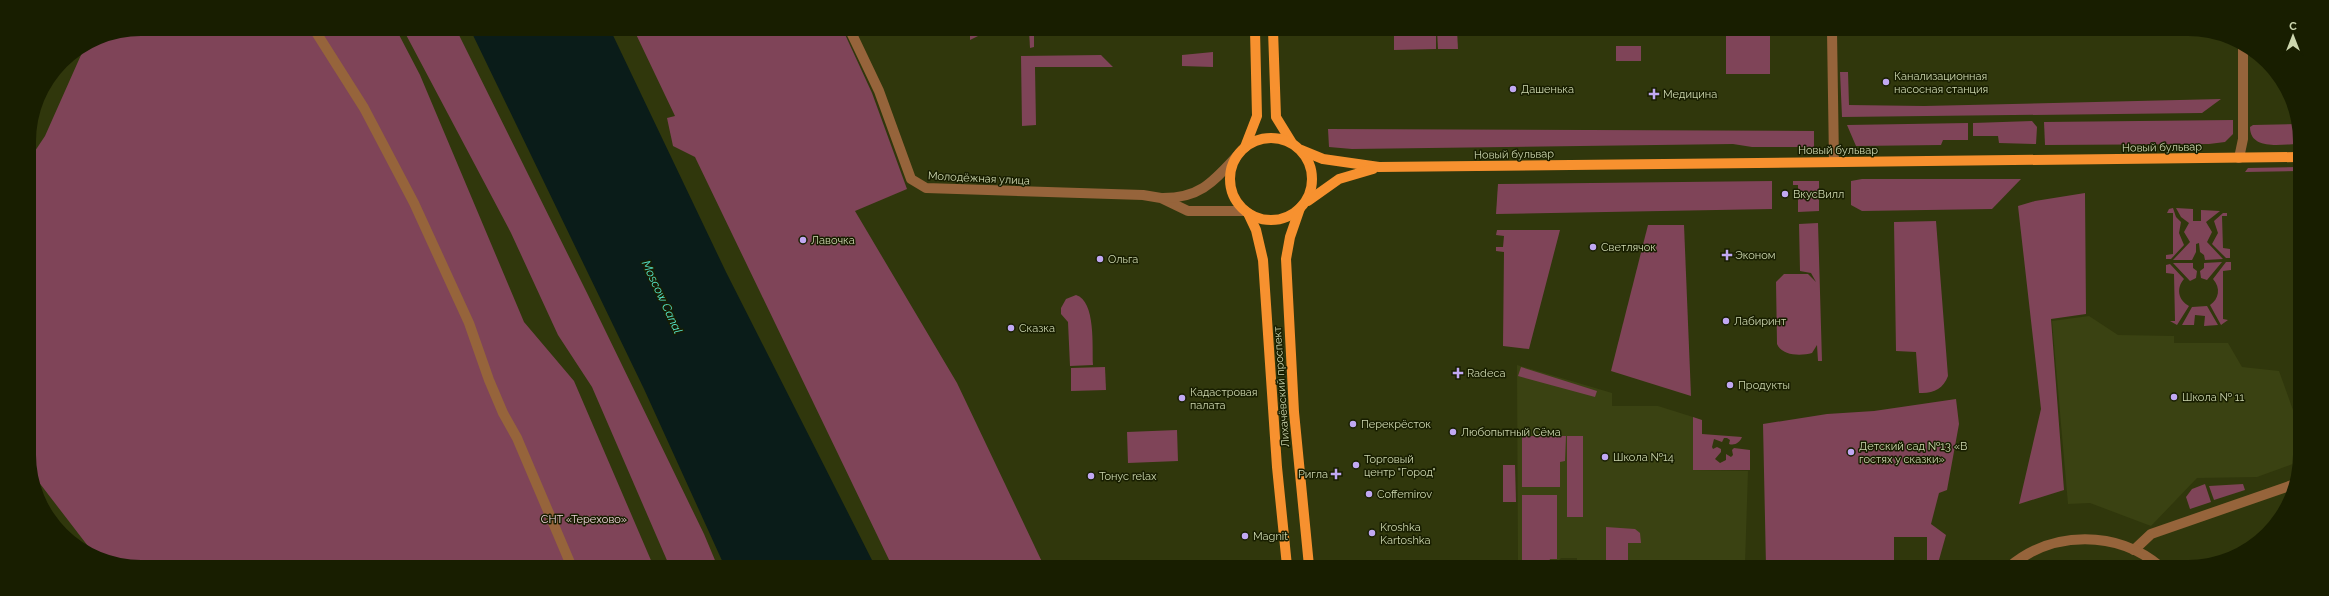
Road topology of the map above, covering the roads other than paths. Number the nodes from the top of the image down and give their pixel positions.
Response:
1 (318, 36) edge
2 (853, 36) edge
3 (1255, 36) edge
4 (1272, 36) edge
5 (1832, 36) edge
6 (2243, 51) edge
7 (1292, 143) junction
8 (1245, 147) junction
9 (1301, 150) junction
10 (1237, 156) junction
11 (2293, 157) edge
12 (2239, 158) junction
13 (1834, 162) junction
14 (1379, 167) junction
15 (1161, 198) junction
16 (1302, 206) junction
17 (1246, 212) junction
18 (2288, 487) edge
19 (2134, 550) junction
20 (569, 560) edge
21 (1286, 560) edge
22 (1308, 560) edge
23 (2020, 560) edge
24 (2150, 560) edge

1 - 20 street
2 - 15 street, Молодёжная улица
3 - 8 main road
4 - 7 main road
5 - 13 street
6 - 12 street
7 - 8 main road, Лихачёвский проспект
7 - 9 main road, Лихачёвский проспект
8 - 10 main road, Лихачёвский проспект
9 - 14 main road, Новый бульвар
9 - 16 main road, Лихачёвский проспект
10 - 15 street, Молодёжная улица
10 - 17 main road, Лихачёвский проспект
11 - 12 main road, Новый бульвар
12 - 13 main road, Новый бульвар
13 - 14 main road, Новый бульвар
14 - 16 main road, Новый бульвар
15 - 17 street, Молодёжная улица
16 - 17 main road
16 - 22 main road, Лихачёвский проспект
17 - 21 main road, Лихачёвский проспект
18 - 19 street
19 - 23 street
19 - 24 street

